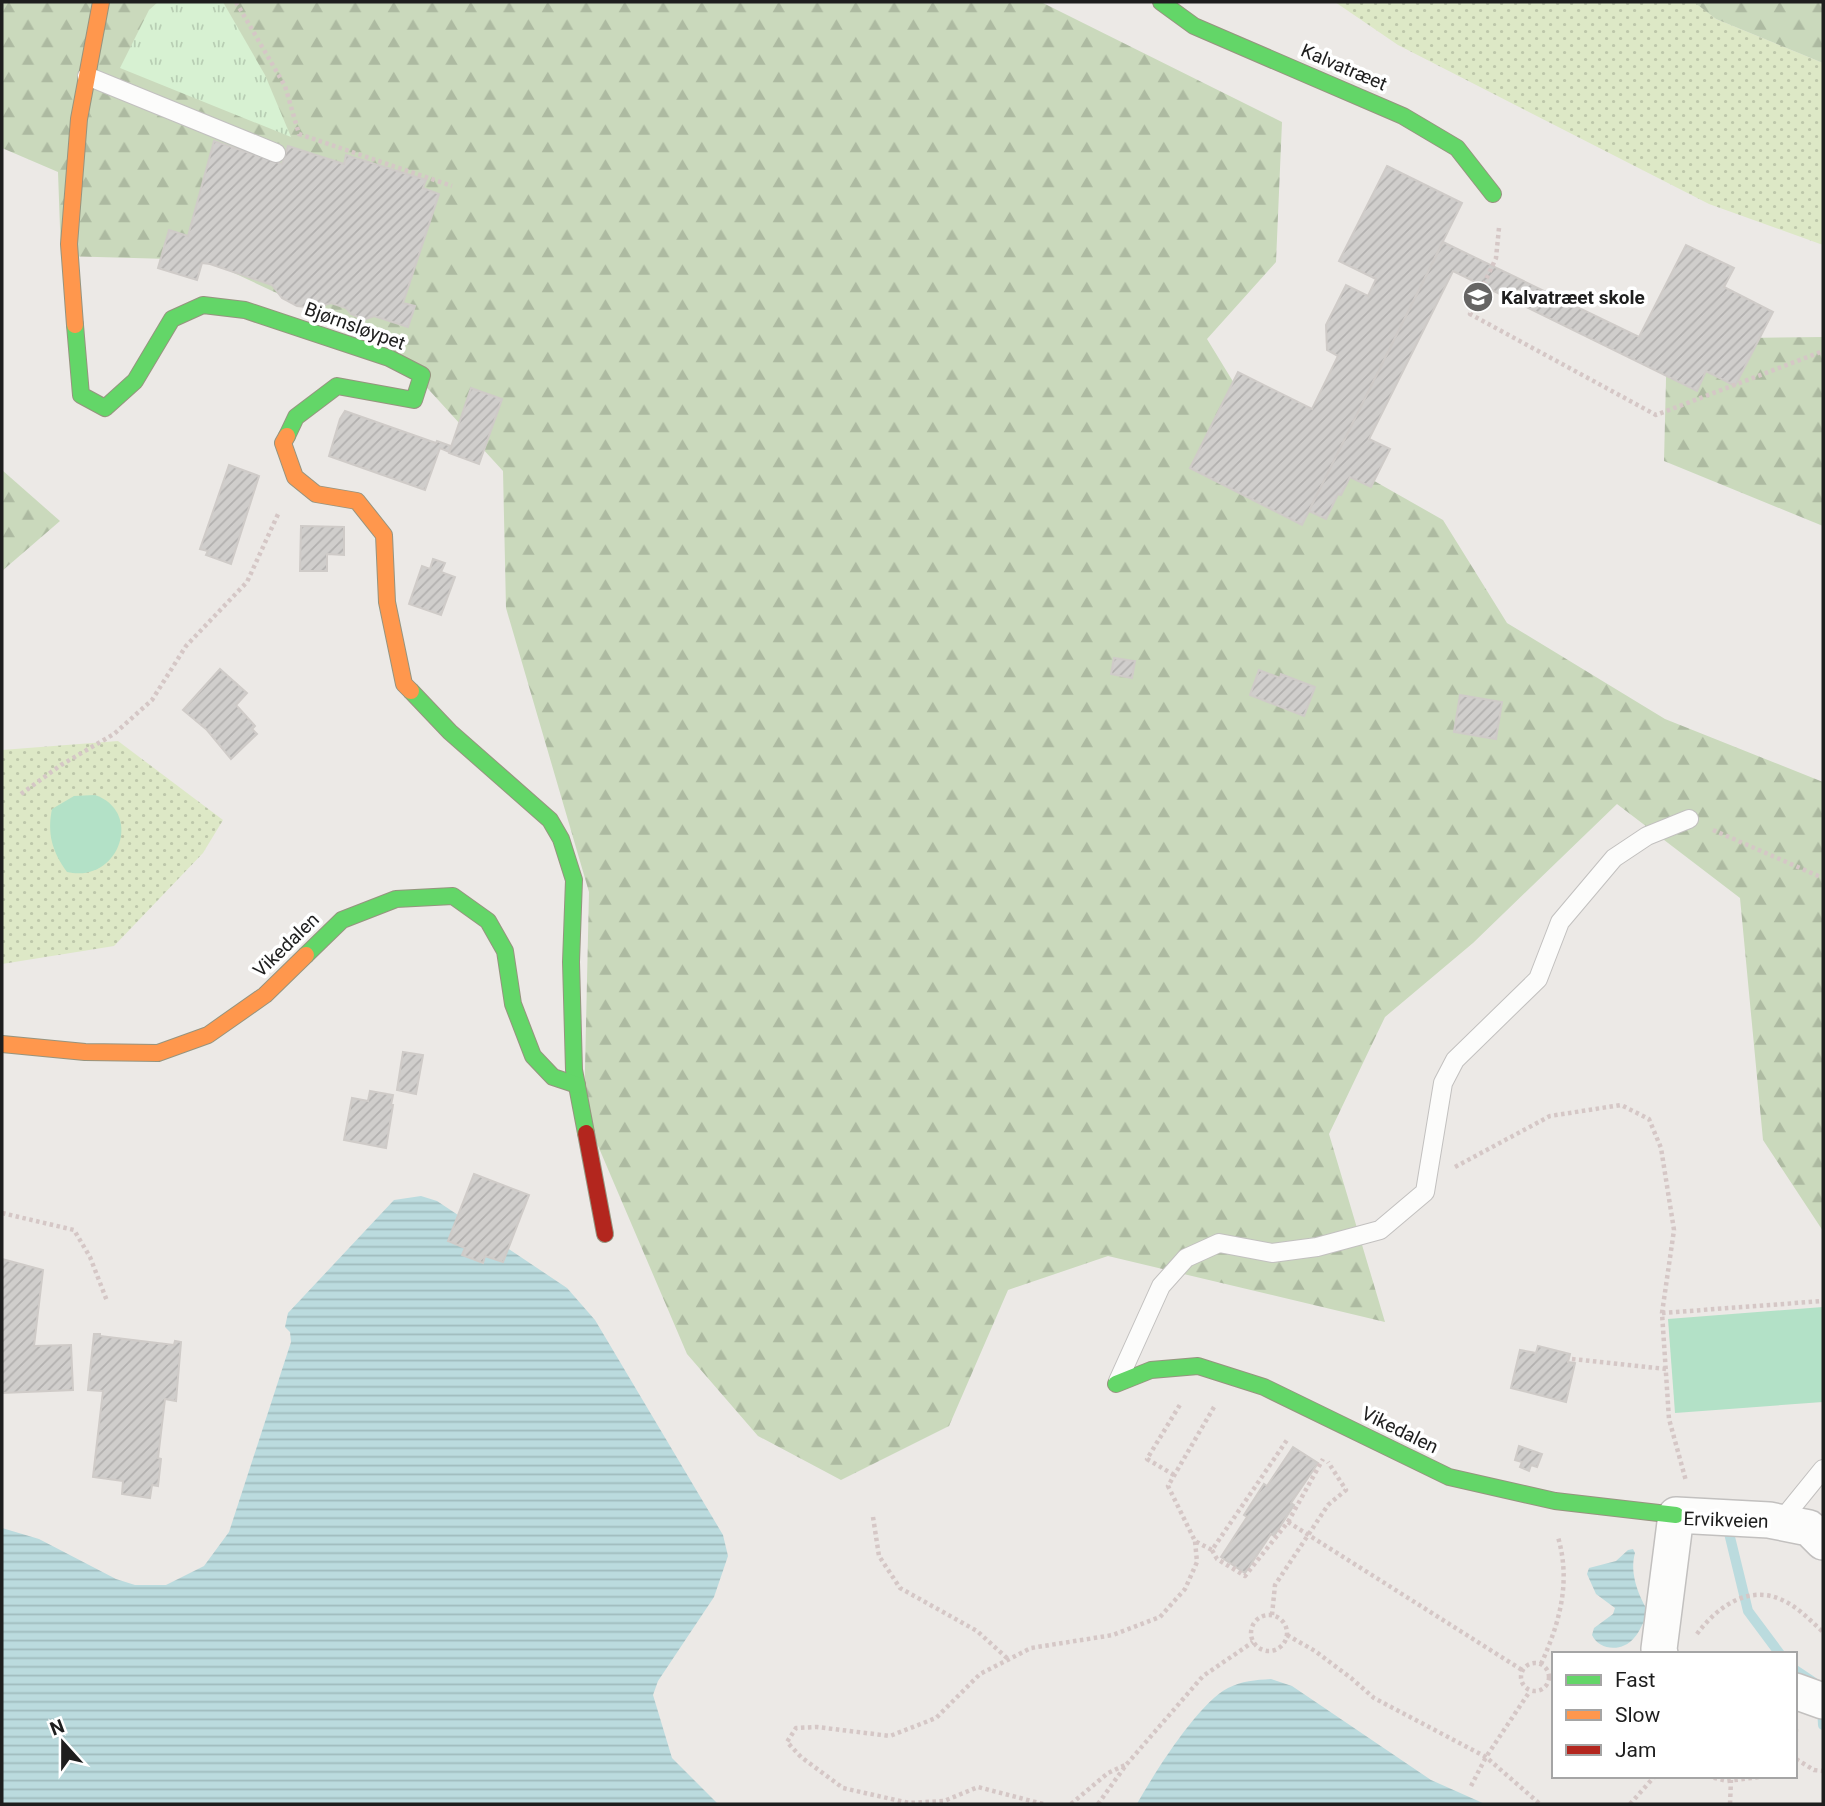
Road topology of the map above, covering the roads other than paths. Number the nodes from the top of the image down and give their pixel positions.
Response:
1 (101, 2) edge
2 (1161, 2) edge
3 (87, 76) junction
4 (275, 153) dead end
5 (1493, 194) road end
6 (1689, 819) road end
7 (2, 1044) edge
8 (577, 1085) junction
9 (605, 1234) dead end
10 (1116, 1384) joint
11 (1823, 1469) edge
12 (1676, 1515) junction
13 (1780, 1522) junction
14 (1823, 1542) edge
15 (1676, 1649) edge
16 (1797, 1692) edge
17 (1823, 1702) edge

1 - 3 street, Bjørnsløypet
2 - 5 street, Kalvatræet
3 - 4 lane
3 - 8 street, Bjørnsløypet
6 - 10 lane
7 - 8 street, Vikedalen
8 - 9 street
10 - 12 street, Vikedalen
11 - 13 lane
12 - 13 street, Ervikveien
12 - 15 street, Ervikveien
13 - 14 street, Ervikveien
16 - 17 street

